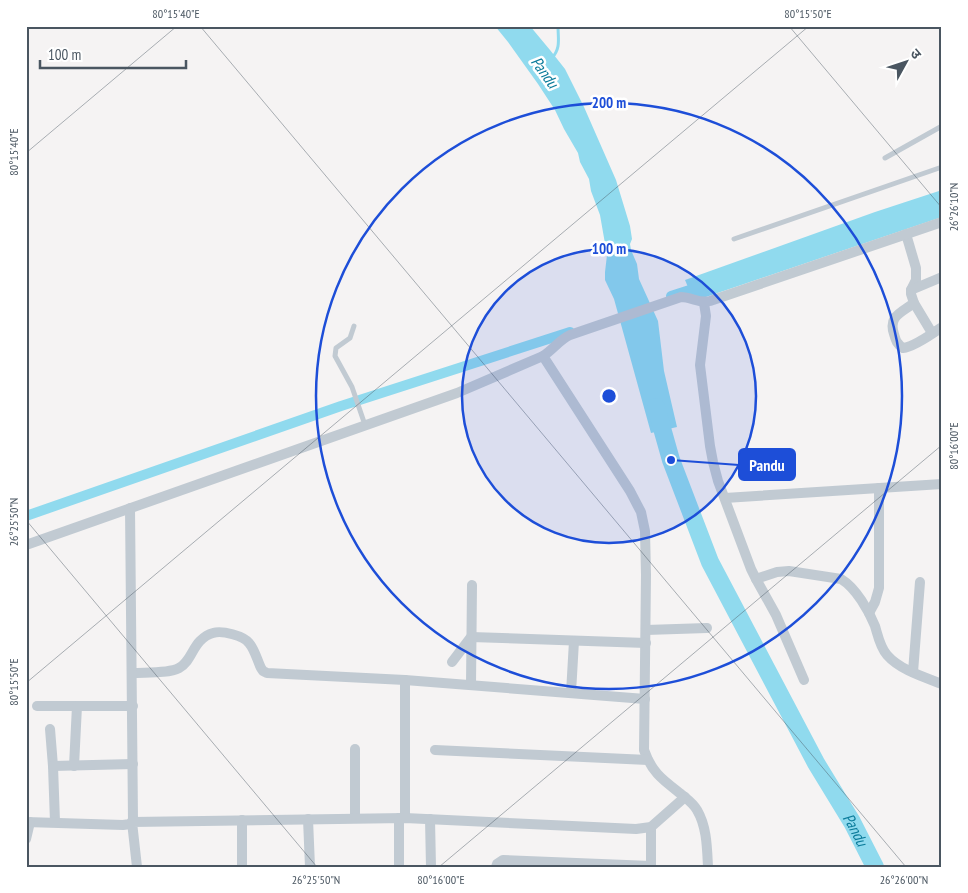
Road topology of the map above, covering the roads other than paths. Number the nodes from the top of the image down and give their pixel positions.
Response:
1 (942, 126) edge
2 (885, 158) dead end
3 (942, 167) edge
4 (942, 222) edge
5 (906, 234) junction
6 (734, 239) dead end
7 (942, 277) edge
8 (911, 290) junction
9 (704, 303) junction
10 (914, 303) junction
11 (354, 326) dead end
12 (942, 327) edge
13 (932, 334) junction
14 (543, 356) junction
15 (364, 421) junction
16 (942, 484) edge
17 (879, 488) junction
18 (725, 498) junction
19 (130, 508) junction
20 (26, 545) edge
21 (756, 579) junction
22 (920, 582) dead end
23 (472, 584) dead end
24 (869, 613) junction
25 (706, 628) dead end
26 (646, 630) junction
27 (471, 637) junction
28 (574, 641) junction
29 (646, 643) junction
30 (452, 662) dead end
31 (913, 672) junction
32 (132, 673) junction
33 (406, 680) junction
34 (804, 680) dead end
35 (942, 684) edge
36 (470, 685) junction
37 (571, 693) junction
38 (645, 699) junction
39 (38, 706) dead end
40 (77, 706) junction
41 (133, 706) junction
42 (50, 730) dead end
43 (355, 749) dead end
44 (435, 750) dead end
45 (648, 760) junction
46 (133, 764) junction
47 (53, 766) junction
48 (74, 766) junction
49 (685, 797) junction
50 (355, 818) junction
51 (402, 818) junction
52 (308, 819) junction
53 (430, 819) junction
54 (242, 820) junction
55 (28, 822) edge
56 (55, 822) junction
57 (132, 822) junction
58 (651, 827) junction
59 (26, 840) edge
60 (651, 866) edge
61 (137, 867) edge
62 (242, 867) edge
63 (310, 867) edge
64 (399, 867) edge
65 (431, 867) edge
66 (496, 867) edge
67 (708, 867) edge

1 - 2 lane
3 - 6 lane
4 - 5 street
5 - 8 street
5 - 9 street
7 - 8 street
8 - 10 street
9 - 14 street
9 - 18 street
10 - 13 street
10 - 13 street
11 - 15 lane
12 - 13 street
14 - 15 street
14 - 26 street
15 - 19 street
16 - 17 street
17 - 18 street
17 - 24 street
18 - 21 street
19 - 20 street
19 - 32 street
21 - 24 street
21 - 34 street
22 - 31 street
23 - 27 street
24 - 31 street
25 - 26 street
26 - 29 street
27 - 28 street
27 - 30 street
27 - 36 street
28 - 29 street
28 - 37 street
29 - 38 street
31 - 35 street
32 - 33 street
32 - 41 street
33 - 36 street
33 - 51 street
36 - 37 street
37 - 38 street
38 - 45 street
39 - 40 street
40 - 41 street
40 - 48 street
41 - 46 street
42 - 47 street
43 - 50 street
44 - 45 street
45 - 49 street
46 - 48 street
46 - 57 street
47 - 48 street
47 - 56 street
49 - 58 street
49 - 67 street
50 - 51 street
50 - 52 street
51 - 53 street
51 - 64 street
52 - 54 street
52 - 63 street
53 - 58 street
53 - 65 street
54 - 57 street
54 - 62 street
55 - 56 street
55 - 59 street
56 - 57 street
57 - 61 street
58 - 60 street
60 - 66 street

